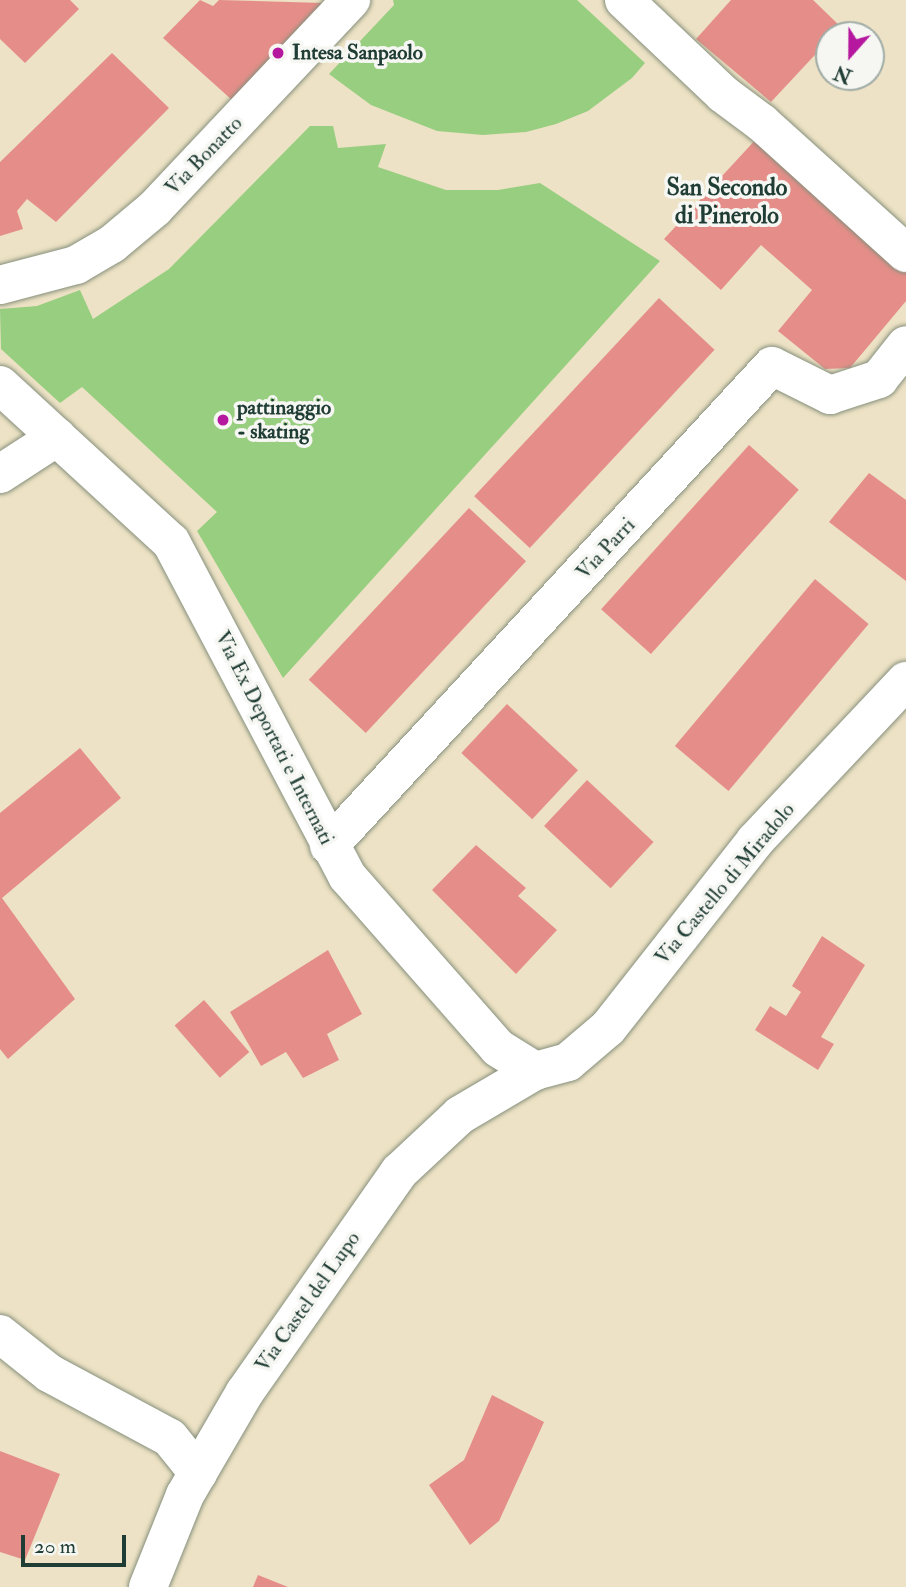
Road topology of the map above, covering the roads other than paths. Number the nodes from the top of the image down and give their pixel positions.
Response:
1 (351, 0) edge
2 (629, 2) edge
3 (906, 253) edge
4 (11, 276) edge
5 (906, 345) edge
6 (0, 369) edge
7 (9, 394) edge
8 (57, 437) junction
9 (0, 474) edge
10 (906, 681) edge
11 (329, 845) junction
12 (535, 1071) junction
13 (0, 1334) edge
14 (198, 1473) junction
15 (148, 1587) edge

1 - 4 street, Via Bonatto
2 - 3 street
5 - 11 street, Via Parri
6 - 7 street, Via Ex Deportati e Internati
7 - 8 street, Via Ex Deportati e Internati
8 - 9 street
8 - 11 street, Via Ex Deportati e Internati
10 - 12 street, Via Castello di Miradolo
11 - 12 street, Via Ex Deportati e Internati
12 - 14 street, Via Castel del Lupo
13 - 14 street
14 - 15 street, Via Castel del Lupo

